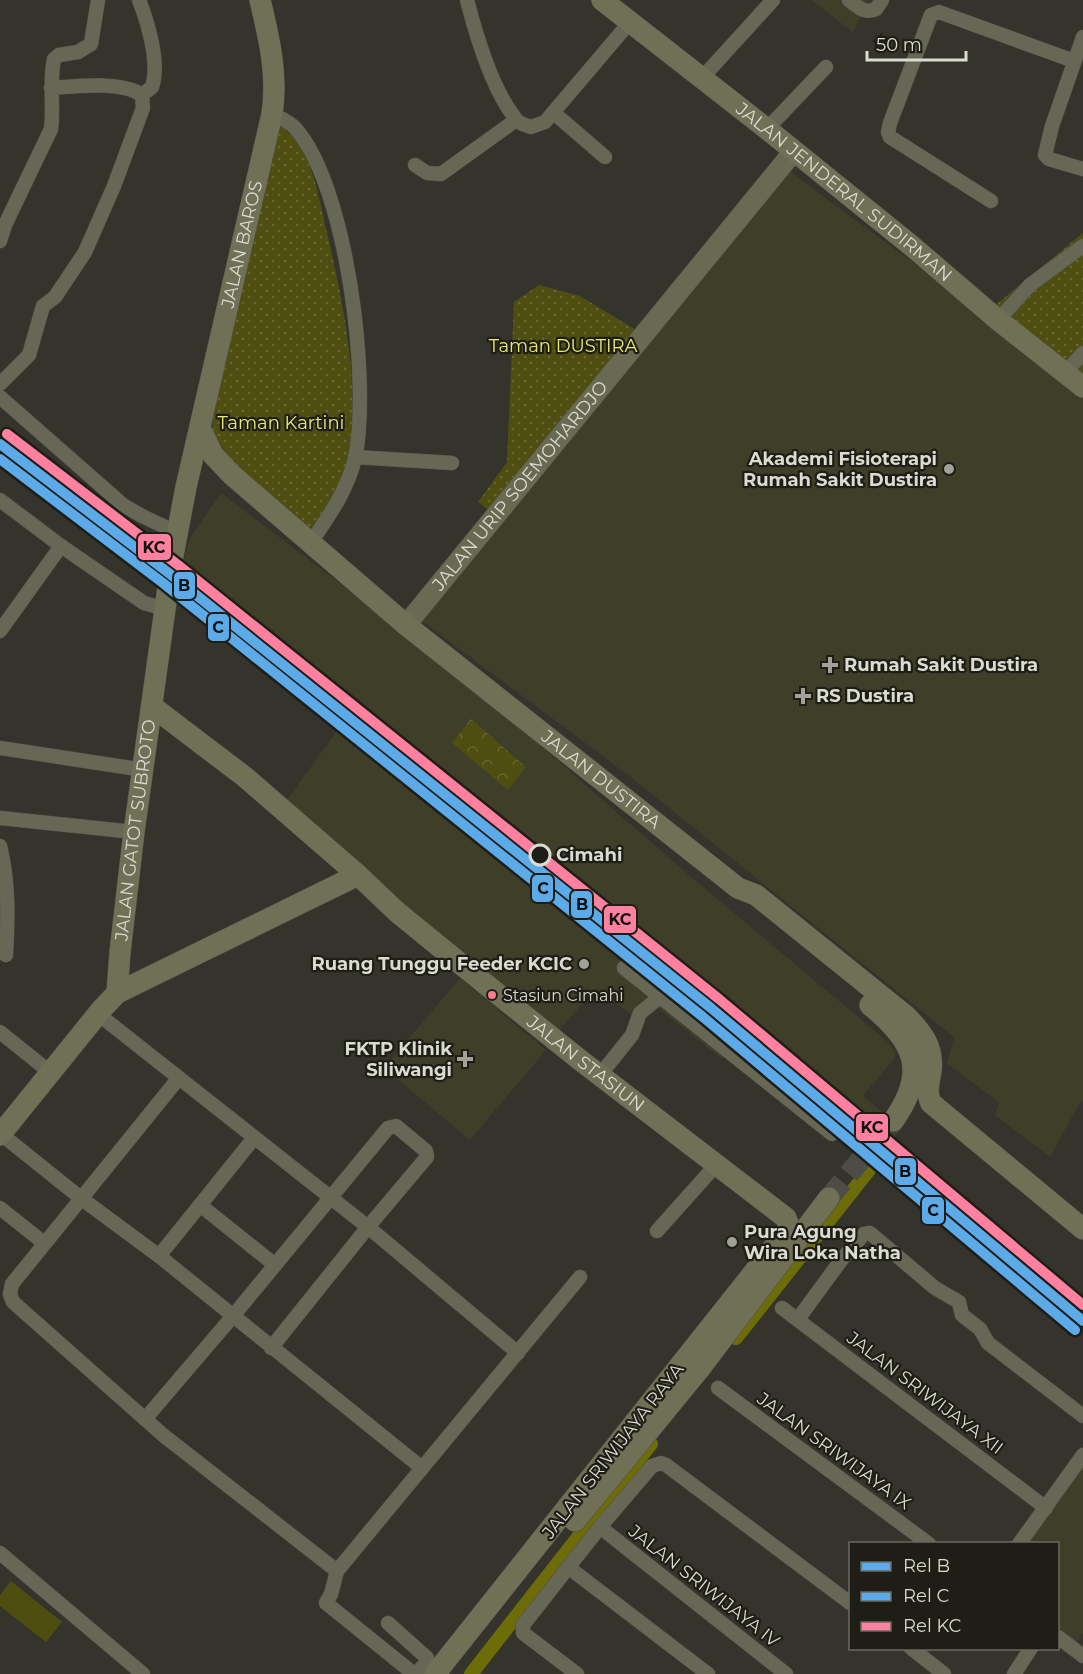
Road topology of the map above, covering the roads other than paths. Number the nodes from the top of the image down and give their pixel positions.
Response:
1 (98, 0) edge
2 (139, 0) edge
3 (260, 0) edge
4 (467, 0) edge
5 (602, 0) edge
6 (773, 0) edge
7 (849, 0) edge
8 (882, 0) edge
9 (630, 22) junction
10 (1083, 37) edge
11 (1074, 62) junction
12 (826, 67) dead end
13 (702, 78) junction
14 (51, 88) junction
15 (142, 95) junction
16 (554, 113) junction
17 (272, 114) junction
18 (516, 120) junction
19 (767, 129) junction
20 (794, 151) junction
21 (605, 157) dead end
22 (416, 165) dead end
23 (1083, 169) edge
24 (991, 201) dead end
25 (0, 241) edge
26 (1083, 246) edge
27 (998, 320) junction
28 (1083, 353) edge
29 (1065, 373) junction
30 (0, 384) edge
31 (1083, 387) edge
32 (0, 397) edge
33 (201, 428) junction
34 (355, 457) junction
35 (452, 463) dead end
36 (232, 475) junction
37 (186, 487) junction
38 (0, 500) edge
39 (178, 533) junction
40 (311, 542) junction
41 (61, 546) junction
42 (165, 609) junction
43 (406, 625) junction
44 (0, 631) edge
45 (153, 707) junction
46 (0, 748) edge
47 (144, 770) junction
48 (0, 818) edge
49 (134, 832) junction
50 (0, 846) edge
51 (358, 875) junction
52 (738, 888) junction
53 (120, 952) junction
54 (6, 955) dead end
55 (624, 968) dead end
56 (150, 978) junction
57 (117, 993) junction
58 (660, 997) junction
59 (98, 1014) junction
60 (0, 1032) edge
61 (51, 1072) junction
62 (600, 1075) junction
63 (178, 1079) junction
64 (893, 1121) tunnel mouth
65 (832, 1134) dead end
66 (1, 1135) edge
67 (254, 1138) junction
68 (716, 1165) junction
69 (330, 1196) junction
70 (829, 1198) tunnel mouth
71 (82, 1199) junction
72 (200, 1205) junction
73 (0, 1208) edge
74 (789, 1226) joint
75 (368, 1227) junction
76 (1083, 1229) edge
77 (657, 1230) dead end
78 (44, 1243) junction
79 (159, 1256) junction
80 (275, 1264) junction
81 (580, 1277) dead end
82 (782, 1308) dead end
83 (233, 1316) junction
84 (798, 1319) junction
85 (271, 1348) junction
86 (518, 1353) junction
87 (718, 1388) dead end
88 (1083, 1416) edge
89 (145, 1419) junction
90 (1083, 1455) edge
91 (422, 1468) junction
92 (1046, 1508) junction
93 (600, 1527) junction
94 (926, 1542) edge
95 (1020, 1542) edge
96 (0, 1553) edge
97 (568, 1567) junction
98 (337, 1571) junction
99 (849, 1602) edge
100 (388, 1623) dead end
101 (1059, 1638) edge
102 (914, 1650) edge
103 (1030, 1650) edge
104 (1083, 1656) edge
105 (139, 1673) edge
106 (415, 1674) edge
107 (435, 1674) edge
108 (453, 1674) edge
109 (577, 1674) edge
110 (708, 1674) edge
111 (786, 1674) edge
112 (945, 1674) edge
113 (1014, 1674) edge

1 - 14 street
2 - 15 street
3 - 17 main road, JALAN BAROS
4 - 18 street
5 - 9 main road, JALAN JENDERAL SUDIRMAN
6 - 13 street
7 - 8 street
9 - 13 main road, JALAN JENDERAL SUDIRMAN
9 - 16 street
10 - 11 street
11 - 23 street
11 - 24 street
12 - 19 street
13 - 19 main road, JALAN JENDERAL SUDIRMAN
14 - 15 street
14 - 25 street
15 - 30 street
16 - 18 street
16 - 21 street
17 - 33 main road, JALAN BAROS
17 - 34 street
18 - 22 street
19 - 20 main road, JALAN JENDERAL SUDIRMAN
20 - 27 main road, JALAN JENDERAL SUDIRMAN
20 - 43 main road, JALAN URIP SOEMOHARDJO
26 - 27 street
27 - 29 main road, JALAN JENDERAL SUDIRMAN
28 - 29 street
29 - 31 main road, JALAN JENDERAL SUDIRMAN
32 - 39 street
33 - 36 main road, JALAN DUSTIRA
33 - 37 main road, JALAN BAROS
34 - 35 street
34 - 40 street
36 - 37 main road
36 - 40 main road, JALAN DUSTIRA
37 - 39 main road, JALAN GATOT SUBROTO
38 - 41 street
39 - 42 main road, JALAN GATOT SUBROTO
40 - 43 main road, JALAN DUSTIRA
41 - 42 street
41 - 44 street
42 - 45 main road, JALAN GATOT SUBROTO
43 - 52 main road, JALAN DUSTIRA
45 - 47 main road, JALAN GATOT SUBROTO
45 - 51 main road, JALAN STASIUN
46 - 47 street
47 - 49 main road, JALAN GATOT SUBROTO
48 - 49 street
49 - 53 main road, JALAN GATOT SUBROTO
50 - 54 street
51 - 56 main road
51 - 62 main road, JALAN STASIUN
52 - 64 main road
52 - 76 main road, JALAN DUSTIRA
53 - 56 main road
53 - 57 main road, JALAN GATOT SUBROTO
55 - 58 street
56 - 57 main road
57 - 59 main road
58 - 62 street
58 - 65 street
59 - 61 main road
59 - 63 street
60 - 61 street
61 - 66 main road
62 - 68 main road, JALAN STASIUN
63 - 67 street
63 - 71 street
66 - 71 street
67 - 69 street
67 - 72 street
68 - 74 main road, JALAN STASIUN
68 - 77 street
69 - 75 street
69 - 75 street
69 - 80 street
70 - 108 main road, JALAN SRIWIJAYA RAYA
71 - 78 street
71 - 79 street
72 - 79 street
72 - 80 street
73 - 78 street
74 - 107 main road, JALAN SRIWIJAYA RAYA
75 - 85 street
75 - 86 street
78 - 89 street
79 - 83 street
80 - 83 street
81 - 86 street
82 - 84 street, JALAN SRIWIJAYA XII
83 - 85 street
83 - 89 street
84 - 88 street
84 - 92 street, JALAN SRIWIJAYA XII
85 - 91 street
86 - 91 street
87 - 94 street, JALAN SRIWIJAYA IX
89 - 98 street
90 - 92 street
91 - 98 street
92 - 95 street
93 - 97 street
93 - 99 street
93 - 111 street, JALAN SRIWIJAYA IV
96 - 105 street
97 - 109 street
97 - 110 street
98 - 106 street
100 - 106 street
101 - 104 street
102 - 112 street
103 - 113 street

